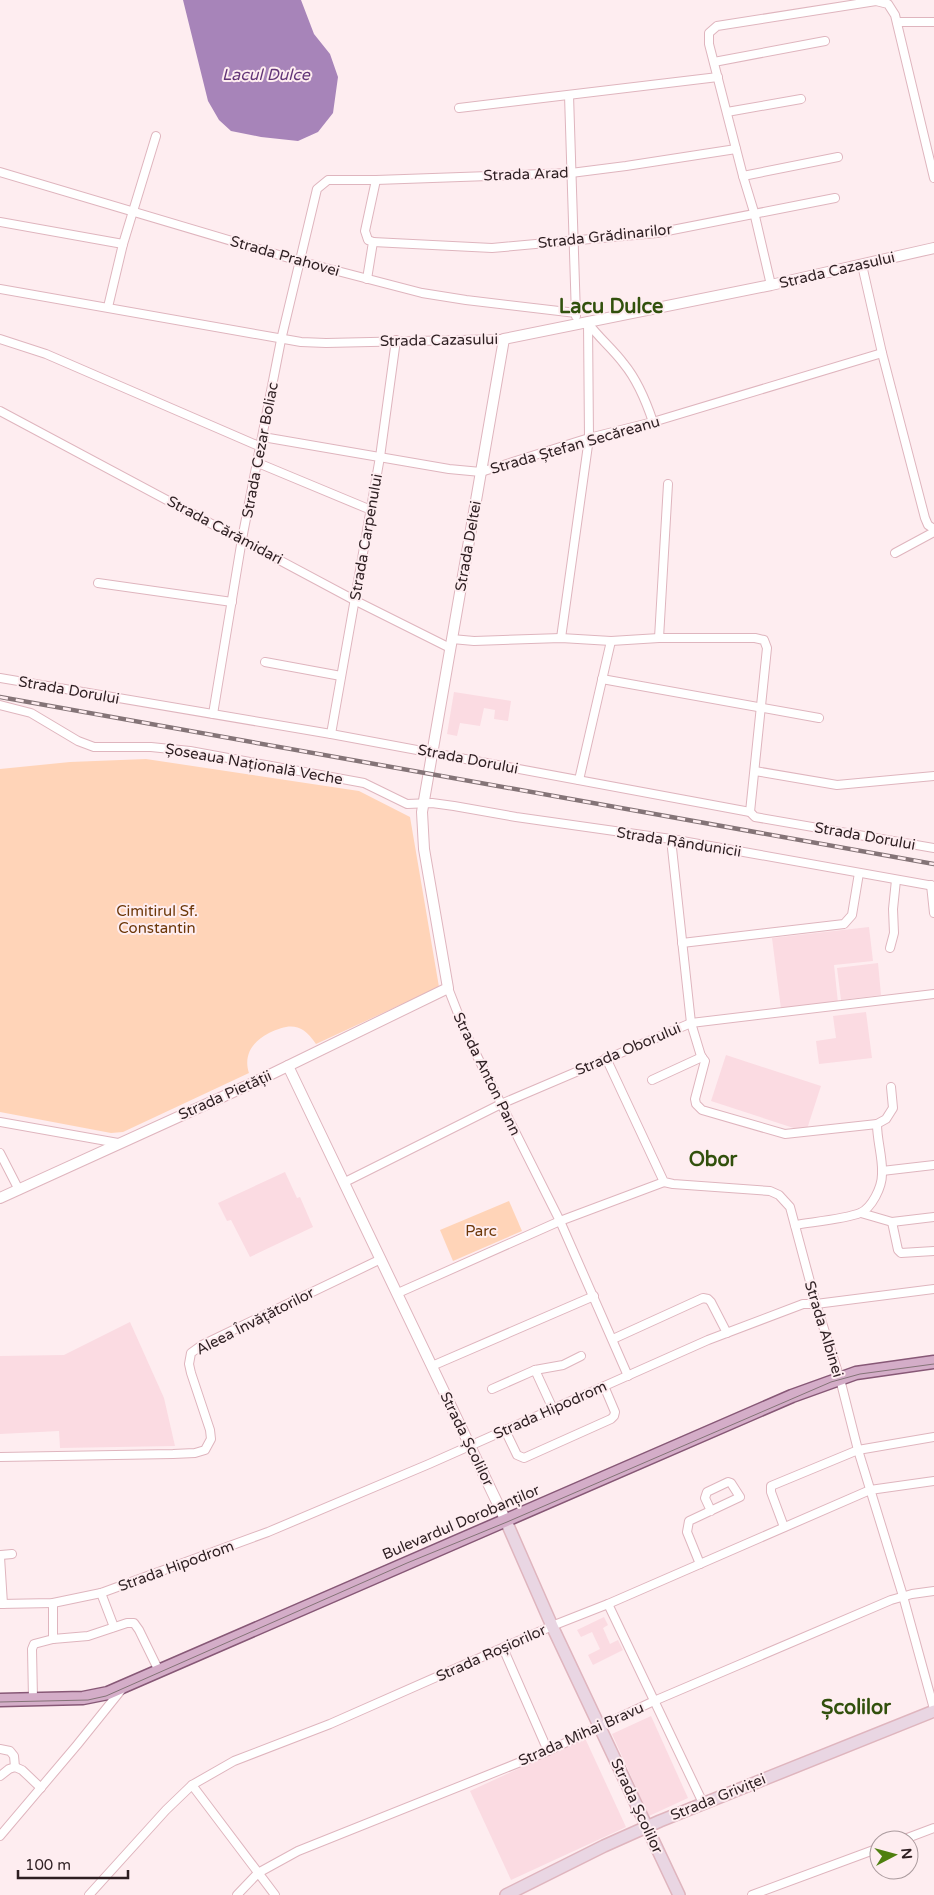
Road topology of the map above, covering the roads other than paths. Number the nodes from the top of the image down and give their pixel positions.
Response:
1 (897, 22) junction
2 (934, 22) edge
3 (825, 41) dead end
4 (714, 62) junction
5 (718, 77) junction
6 (569, 95) junction
7 (801, 100) dead end
8 (459, 108) dead end
9 (727, 112) junction
10 (156, 136) dead end
11 (736, 149) junction
12 (838, 157) dead end
13 (0, 172) edge
14 (571, 173) junction
15 (743, 176) junction
16 (934, 178) edge
17 (376, 180) junction
18 (317, 188) joint
19 (834, 198) dead end
20 (134, 211) junction
21 (754, 212) junction
22 (0, 222) edge
23 (574, 239) junction
24 (373, 242) junction
25 (123, 244) junction
26 (934, 248) edge
27 (300, 261) junction
28 (862, 265) junction
29 (367, 279) junction
30 (771, 285) junction
31 (0, 289) edge
32 (108, 307) junction
33 (576, 313) junction
34 (588, 323) junction
35 (576, 326) junction
36 (0, 339) edge
37 (504, 339) junction
38 (281, 340) junction
39 (396, 340) junction
40 (882, 353) junction
41 (0, 411) edge
42 (653, 422) junction
43 (262, 436) junction
44 (590, 438) junction
45 (261, 447) junction
46 (380, 457) junction
47 (258, 462) junction
48 (481, 472) junction
49 (668, 484) dead end
50 (371, 510) junction
51 (934, 530) edge
52 (242, 539) junction
53 (896, 553) dead end
54 (98, 583) dead end
55 (356, 601) junction
56 (232, 602) junction
57 (561, 638) junction
58 (659, 638) junction
59 (611, 641) junction
60 (451, 644) junction
61 (265, 662) dead end
62 (341, 676) junction
63 (0, 678) edge
64 (602, 680) junction
65 (0, 705) edge
66 (762, 706) junction
67 (213, 714) junction
68 (819, 718) dead end
69 (331, 734) junction
70 (433, 752) junction
71 (755, 771) junction
72 (934, 776) edge
73 (579, 780) junction
74 (424, 803) junction
75 (750, 812) junction
76 (671, 839) junction
77 (934, 848) edge
78 (860, 873) junction
79 (896, 880) junction
80 (933, 886) edge
81 (934, 913) edge
82 (682, 943) junction
83 (890, 948) dead end
84 (448, 988) junction
85 (934, 994) edge
86 (690, 1023) junction
87 (702, 1057) junction
88 (606, 1058) junction
89 (288, 1066) junction
90 (652, 1080) dead end
91 (891, 1087) dead end
92 (501, 1104) junction
93 (0, 1122) edge
94 (877, 1124) junction
95 (118, 1143) junction
96 (0, 1153) edge
97 (934, 1165) edge
98 (882, 1171) junction
99 (345, 1182) junction
100 (664, 1182) junction
101 (19, 1190) junction
102 (0, 1198) edge
103 (861, 1213) junction
104 (934, 1217) edge
105 (560, 1221) junction
106 (892, 1222) junction
107 (794, 1225) junction
108 (934, 1251) edge
109 (381, 1259) junction
110 (934, 1288) edge
111 (398, 1293) junction
112 (594, 1296) junction
113 (816, 1304) junction
114 (728, 1333) junction
115 (612, 1339) junction
116 (581, 1356) dead end
117 (934, 1362) edge
118 (432, 1366) junction
119 (535, 1370) junction
120 (628, 1376) junction
121 (839, 1377) junction
122 (604, 1386) junction
123 (492, 1389) dead end
124 (553, 1409) junction
125 (505, 1430) junction
126 (934, 1437) edge
127 (470, 1446) junction
128 (858, 1450) junction
129 (0, 1457) edge
130 (934, 1481) edge
131 (870, 1490) junction
132 (711, 1510) junction
133 (506, 1521) junction
134 (784, 1527) junction
135 (12, 1554) dead end
136 (700, 1564) junction
137 (934, 1591) edge
138 (101, 1593) junction
139 (903, 1596) junction
140 (53, 1603) junction
141 (1, 1604) edge
142 (608, 1604) junction
143 (552, 1626) junction
144 (114, 1627) junction
145 (54, 1639) junction
146 (503, 1648) junction
147 (158, 1671) junction
148 (124, 1686) junction
149 (0, 1700) edge
150 (33, 1700) junction
151 (654, 1701) junction
152 (934, 1710) edge
153 (600, 1727) junction
154 (0, 1749) edge
155 (548, 1751) junction
156 (16, 1767) junction
157 (0, 1776) edge
158 (192, 1785) junction
159 (41, 1788) junction
160 (703, 1803) junction
161 (647, 1827) junction
162 (934, 1828) edge
163 (919, 1834) edge
164 (0, 1836) edge
165 (869, 1852) edge
166 (258, 1873) junction
167 (90, 1895) edge
168 (237, 1895) edge
169 (275, 1895) edge
170 (506, 1895) edge
171 (679, 1895) edge
172 (752, 1895) edge

1 - 2 street
1 - 4 street
1 - 16 street
3 - 4 street
4 - 5 street
5 - 6 street
5 - 9 street
6 - 8 street
6 - 14 street
7 - 9 street
9 - 11 street
10 - 20 street
11 - 14 street, Strada Arad
11 - 15 street
12 - 15 street
13 - 20 street, Strada Prahovei
14 - 17 street, Strada Arad
14 - 23 street
15 - 21 street
17 - 18 street, Strada Arad
17 - 24 street
18 - 27 street, Strada Cezar Boliac
19 - 21 street, Strada Grădinarilor
20 - 25 street
20 - 27 street, Strada Prahovei
21 - 23 street, Strada Grădinarilor
21 - 30 street
22 - 25 street
23 - 24 street, Strada Grădinarilor
23 - 33 street
24 - 29 street
25 - 32 street
26 - 28 street, Strada Cazasului
27 - 29 street, Strada Prahovei
27 - 38 street, Strada Cezar Boliac
28 - 30 street, Strada Cazasului
28 - 40 street
29 - 33 street, Strada Prahovei
30 - 34 street, Strada Cazasului
31 - 32 street, Strada Cazasului
32 - 38 street, Strada Cazasului
33 - 35 street
34 - 35 street, Strada Cazasului
34 - 42 street
34 - 44 street
35 - 37 street, Strada Cazasului
36 - 45 street
37 - 39 street, Strada Cazasului
37 - 48 street, Strada Deltei
38 - 39 street, Strada Cazasului
38 - 43 street, Strada Cezar Boliac
39 - 46 street, Strada Carpenului
40 - 42 street, Strada Ștefan Secăreanu
40 - 51 street
41 - 52 street, Strada Cărămidari
42 - 44 street, Strada Ștefan Secăreanu
43 - 45 street, Strada Cezar Boliac
43 - 46 street, Strada Ștefan Secăreanu
44 - 48 street, Strada Ștefan Secăreanu
44 - 57 street
45 - 47 street, Strada Cezar Boliac
46 - 48 street, Strada Ștefan Secăreanu
46 - 50 street, Strada Carpenului
47 - 50 street
47 - 52 street, Strada Cezar Boliac
48 - 60 street, Strada Deltei
49 - 58 street
50 - 55 street, Strada Carpenului
51 - 53 street
52 - 55 street, Strada Cărămidari
52 - 56 street, Strada Cezar Boliac
54 - 56 street
55 - 60 street, Strada Cărămidari
55 - 62 street, Strada Carpenului
56 - 67 street, Strada Cezar Boliac
57 - 59 street, Strada Cărămidari
57 - 60 street, Strada Cărămidari
58 - 59 street, Strada Cărămidari
58 - 66 street, Strada Cărămidari
59 - 64 street
60 - 70 street, Strada Deltei
61 - 62 street
62 - 69 street, Strada Carpenului
63 - 67 street, Strada Dorului
64 - 66 street
64 - 73 street
65 - 74 street, Șoseaua Națională Veche
66 - 68 street
66 - 71 street
67 - 69 street, Strada Dorului
69 - 70 street, Strada Dorului
70 - 73 street, Strada Dorului
70 - 74 street, Strada Anton Pann
71 - 72 street
71 - 75 street
73 - 75 street, Strada Dorului
74 - 76 street, Strada Rândunicii
74 - 84 street, Strada Anton Pann
75 - 77 street, Strada Dorului
76 - 78 street, Strada Rândunicii
76 - 82 street
78 - 79 street, Strada Rândunicii
78 - 82 street
79 - 80 street, Strada Rândunicii
79 - 83 street
80 - 81 street
82 - 86 street
84 - 89 street, Strada Pietății
84 - 92 street, Strada Anton Pann
85 - 86 street, Strada Oborului
86 - 87 street
86 - 88 street, Strada Oborului
87 - 90 street
87 - 94 street
88 - 92 street, Strada Oborului
88 - 100 street
89 - 95 street, Strada Pietății
89 - 99 street, Strada Școlilor
91 - 94 street
92 - 99 street, Strada Oborului
92 - 105 street, Strada Anton Pann
93 - 95 street
94 - 98 street
95 - 101 street, Strada Pietății
96 - 101 street
97 - 98 street
98 - 103 street
99 - 109 street, Strada Școlilor
100 - 105 street
100 - 107 street, Strada Albinei
101 - 102 street, Strada Pietății
103 - 106 street
103 - 107 street
104 - 106 street
105 - 111 street
105 - 112 street, Strada Anton Pann
106 - 108 street
107 - 113 street, Strada Albinei
109 - 111 street, Strada Școlilor
109 - 129 street, Aleea Învățătorilor
110 - 113 street, Strada Hipodrom
111 - 118 street, Strada Școlilor
112 - 115 street, Strada Anton Pann
112 - 118 street
113 - 114 street, Strada Hipodrom
113 - 121 street, Strada Albinei
114 - 115 street
114 - 120 street, Strada Hipodrom
115 - 120 street, Strada Anton Pann
116 - 119 street
117 - 121 main road, Bulevardul Dorobanților
118 - 127 street, Strada Școlilor
119 - 123 street
119 - 124 street
120 - 122 street, Strada Hipodrom
121 - 128 street, Strada Albinei
121 - 133 main road, Bulevardul Dorobanților
122 - 124 street, Strada Hipodrom
122 - 125 street
124 - 125 street, Strada Hipodrom
125 - 127 street, Strada Hipodrom
126 - 128 street
127 - 133 street, Strada Școlilor
127 - 138 street, Strada Hipodrom
128 - 131 street, Strada Albinei
128 - 134 street
130 - 131 street, Strada Roșiorilor
131 - 134 street, Strada Roșiorilor
131 - 139 street, Strada Albinei
132 - 132 street
132 - 136 street
133 - 143 main road, Strada Școlilor
133 - 147 main road, Bulevardul Dorobanților
134 - 136 street, Strada Roșiorilor
135 - 141 street
136 - 142 street, Strada Roșiorilor
137 - 139 street, Strada Mihai Bravu
138 - 140 street, Strada Hipodrom
138 - 144 street
139 - 151 street, Strada Mihai Bravu
139 - 152 street, Strada Albinei
140 - 141 street, Strada Hipodrom
140 - 145 street
142 - 143 street, Strada Roșiorilor
142 - 151 street
143 - 146 street, Strada Roșiorilor
143 - 153 main road, Strada Școlilor
144 - 145 street
144 - 147 street
145 - 150 street
146 - 155 street
146 - 158 street, Strada Roșiorilor
147 - 148 main road, Bulevardul Dorobanților
148 - 150 main road, Bulevardul Dorobanților
148 - 159 street
149 - 150 main road, Bulevardul Dorobanților
151 - 153 street, Strada Mihai Bravu
151 - 160 street
152 - 160 main road, Strada Griviței
153 - 155 street, Strada Mihai Bravu
153 - 161 main road, Strada Școlilor
154 - 156 street
155 - 166 street, Strada Mihai Bravu
156 - 157 street
156 - 159 street
158 - 166 street
158 - 167 street, Strada Roșiorilor
159 - 164 street
160 - 161 main road, Strada Griviței
161 - 170 main road, Strada Griviței
161 - 171 main road, Strada Școlilor
162 - 163 street
165 - 172 street
166 - 168 street, Strada Mihai Bravu
166 - 169 street

